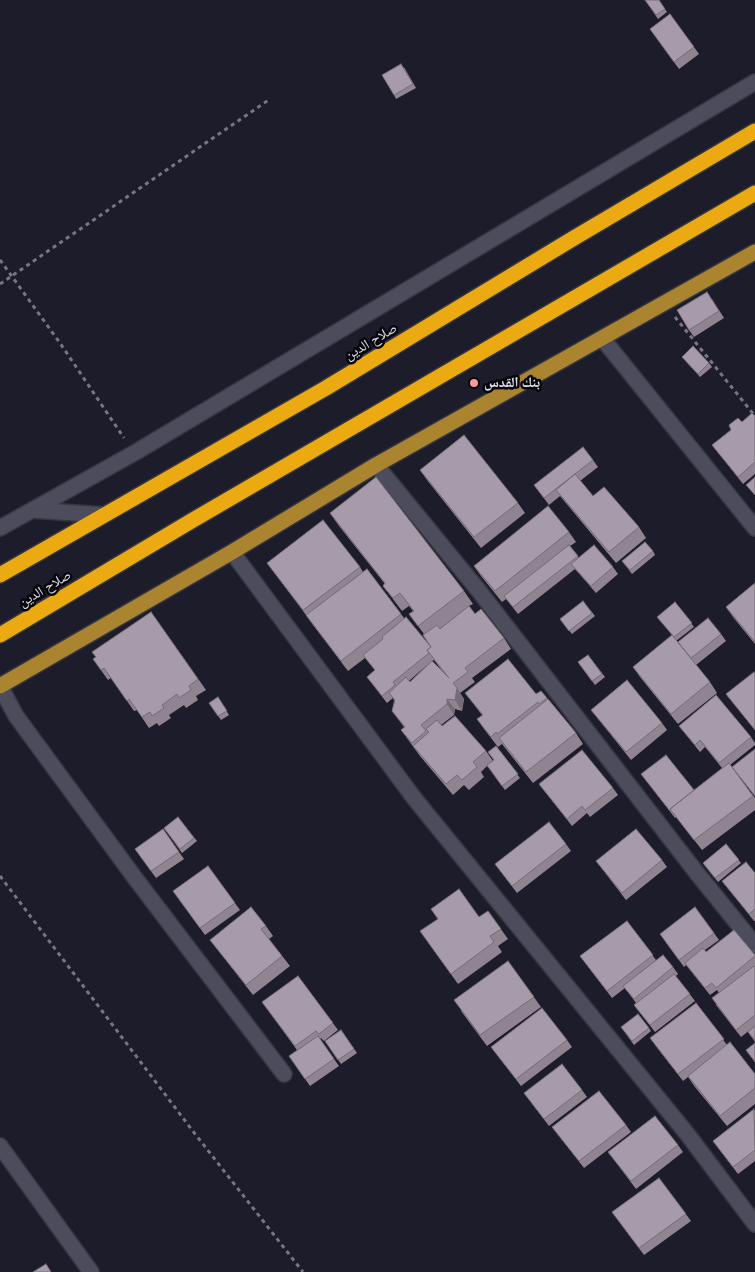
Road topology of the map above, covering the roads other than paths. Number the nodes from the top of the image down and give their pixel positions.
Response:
1 (755, 82) edge
2 (755, 131) edge
3 (755, 193) edge
4 (755, 252) edge
5 (602, 338) junction
6 (376, 465) junction
7 (32, 510) junction
8 (104, 516) junction
9 (0, 528) edge
10 (755, 528) edge
11 (232, 552) junction
12 (0, 575) edge
13 (0, 635) edge
14 (0, 686) edge
15 (755, 945) edge
16 (284, 1074) dead end
17 (0, 1146) edge
18 (755, 1224) edge
19 (91, 1272) edge

1 - 7 street
2 - 8 highway, صلاح الدين
3 - 13 highway, صلاح الدين
4 - 5 main road
5 - 6 main road
5 - 10 street
6 - 11 main road
6 - 15 street
7 - 8 street
7 - 9 street
8 - 12 highway, صلاح الدين
11 - 14 main road
11 - 18 street
14 - 16 street
17 - 19 street

